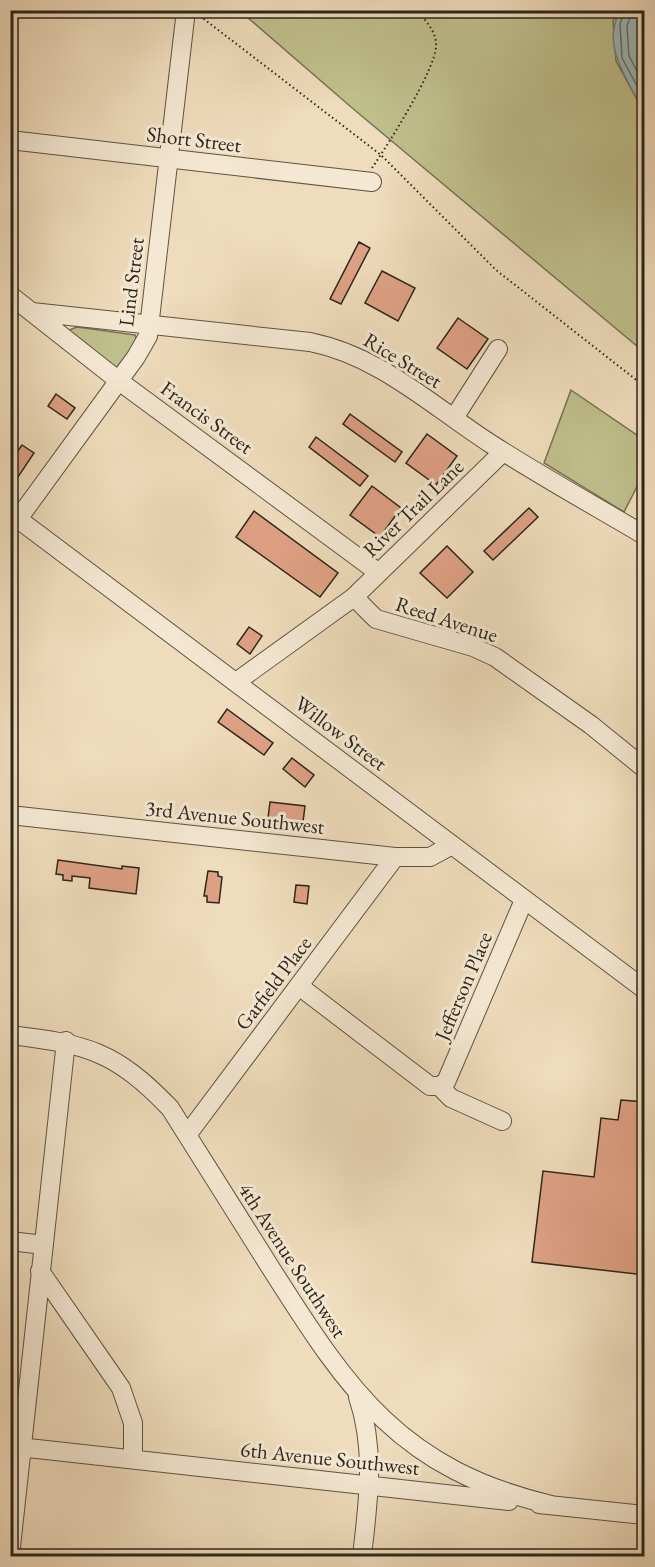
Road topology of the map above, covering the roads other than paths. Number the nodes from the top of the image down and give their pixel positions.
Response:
1 (186, 10) edge
2 (10, 140) edge
3 (168, 159) junction
4 (372, 183) dead end
5 (10, 295) edge
6 (32, 312) junction
7 (149, 324) junction
8 (498, 349) dead end
9 (118, 381) junction
10 (454, 418) junction
11 (503, 452) junction
12 (14, 516) edge
13 (645, 535) edge
14 (379, 573) junction
15 (354, 597) junction
16 (236, 682) junction
17 (645, 768) edge
18 (10, 815) edge
19 (452, 845) junction
20 (395, 857) junction
21 (524, 900) junction
22 (299, 986) junction
23 (645, 989) edge
24 (10, 1035) edge
25 (66, 1041) junction
26 (439, 1086) junction
27 (502, 1121) dead end
28 (187, 1135) junction
29 (10, 1241) edge
30 (44, 1245) junction
31 (40, 1271) junction
32 (356, 1393) junction
33 (16, 1447) edge
34 (133, 1459) junction
35 (370, 1486) junction
36 (551, 1505) junction
37 (645, 1515) edge
38 (10, 1556) edge
39 (362, 1557) edge

1 - 3 street, Lind Street
2 - 3 street, Short Street
3 - 4 street, Short Street
3 - 7 street, Lind Street
5 - 6 street, Francis Street
6 - 7 street, Rice Street
6 - 9 street, Francis Street
7 - 9 street, Lind Street
7 - 10 street, Rice Street
8 - 10 street
9 - 12 street, Lind Street
9 - 14 street, Francis Street
10 - 11 street, Rice Street
11 - 13 street, Rice Street
11 - 14 street, River Trail Lane
12 - 16 street, Willow Street
14 - 15 street, River Trail Lane
15 - 16 street
15 - 17 street, Reed Avenue
16 - 19 street, Willow Street
18 - 20 street, 3rd Avenue Southwest
19 - 20 street, 3rd Avenue Southwest
19 - 21 street, Willow Street
20 - 22 street, Garfield Place
21 - 23 street, Willow Street
21 - 26 street, Jefferson Place
22 - 26 street
22 - 28 street, Garfield Place
24 - 25 street, 4th Avenue Southwest
25 - 28 street, 4th Avenue Southwest
25 - 30 street
26 - 27 street
28 - 32 street, 4th Avenue Southwest
29 - 30 street
30 - 31 street
31 - 33 street
31 - 34 street
32 - 35 street
32 - 36 street, 4th Avenue Southwest
33 - 34 street, 6th Avenue Southwest
33 - 38 street
34 - 35 street, 6th Avenue Southwest
35 - 36 street, 6th Avenue Southwest
35 - 39 street
36 - 37 street, 6th Avenue Southwest

